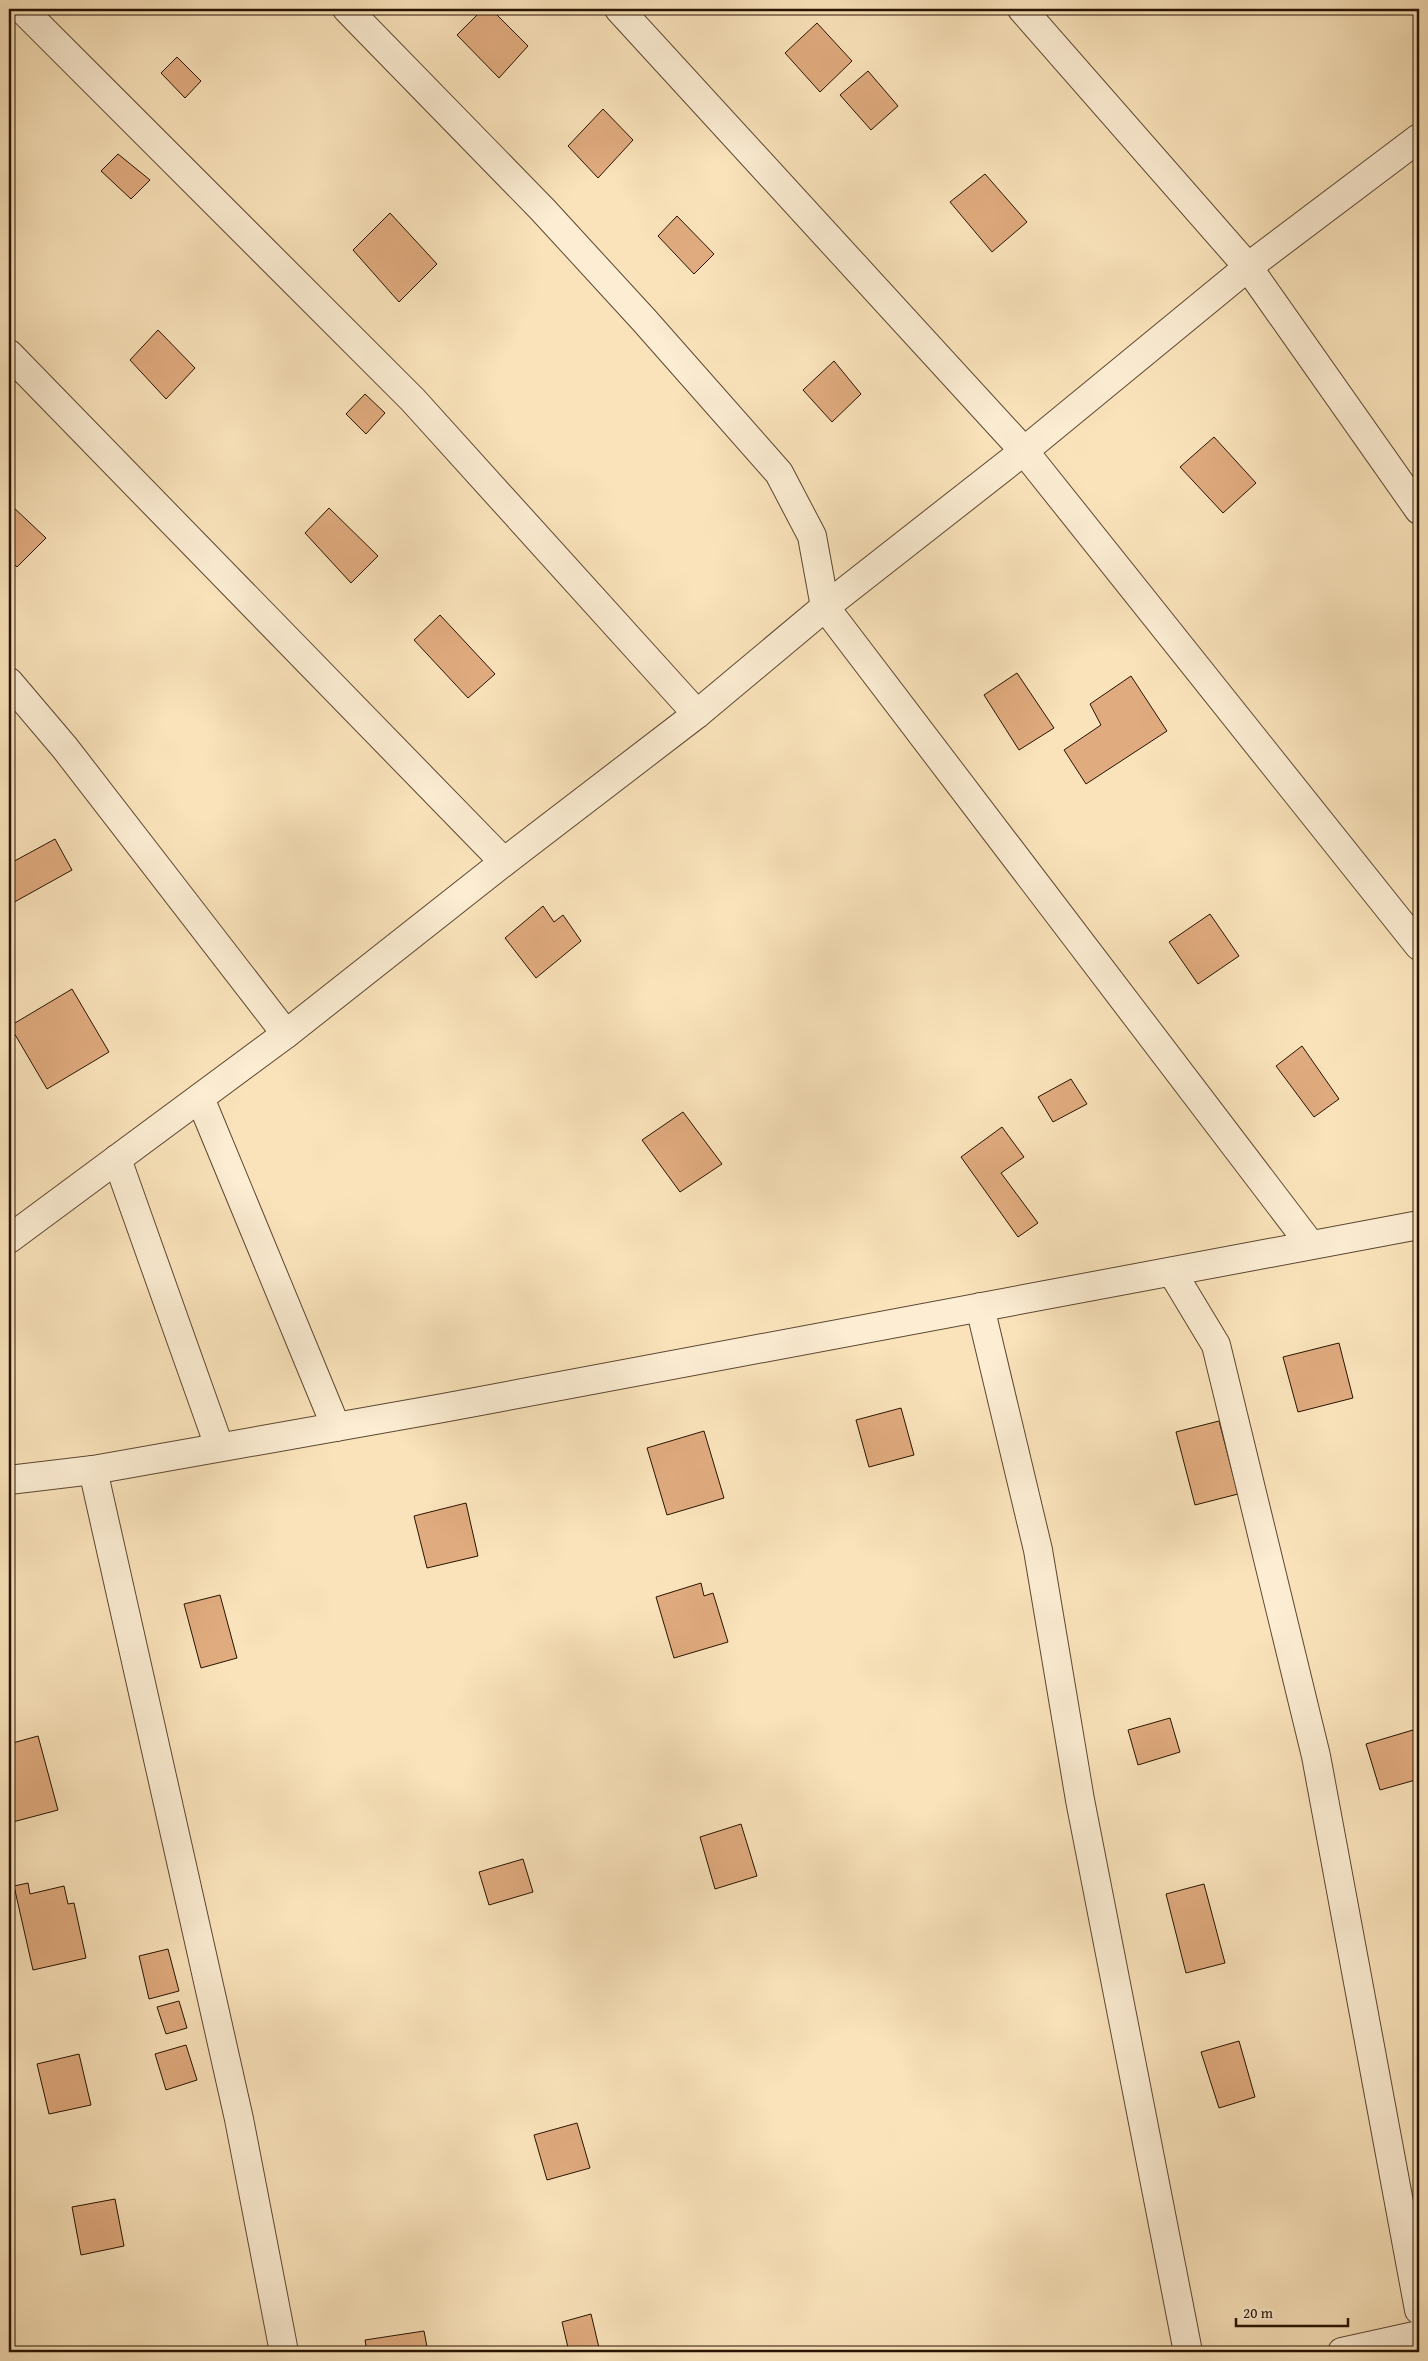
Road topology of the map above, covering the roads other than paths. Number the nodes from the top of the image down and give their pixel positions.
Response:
1 (22, 9) edge
2 (347, 9) edge
3 (619, 9) edge
4 (1022, 9) edge
5 (1419, 138) edge
6 (1248, 267) junction
7 (9, 354) edge
8 (1024, 451) junction
9 (1419, 510) edge
10 (825, 607) junction
11 (9, 682) edge
12 (697, 714) junction
13 (504, 862) junction
14 (1419, 946) edge
15 (286, 1034) junction
16 (200, 1098) junction
17 (117, 1159) junction
18 (1419, 1225) edge
19 (9, 1239) edge
20 (1310, 1244) junction
21 (1172, 1272) junction
22 (980, 1306) junction
23 (336, 1426) junction
24 (219, 1446) junction
25 (93, 1470) junction
26 (9, 1480) edge
27 (1419, 2310) edge
28 (1419, 2335) edge
29 (284, 2352) edge
30 (1188, 2352) edge
31 (1342, 2352) edge

1 - 12 street
2 - 10 street
3 - 8 street
4 - 6 street
5 - 6 street
6 - 8 street
6 - 9 street
7 - 13 street
8 - 10 street
8 - 14 street
10 - 12 street
10 - 20 street
11 - 15 street
12 - 13 street
13 - 15 street
15 - 16 street
16 - 17 street
16 - 23 street
17 - 19 street
17 - 24 street
18 - 20 street
20 - 21 street
21 - 22 street
21 - 27 street
22 - 23 street
22 - 30 street
23 - 24 street
24 - 25 street
25 - 26 street
25 - 29 street
28 - 31 street

